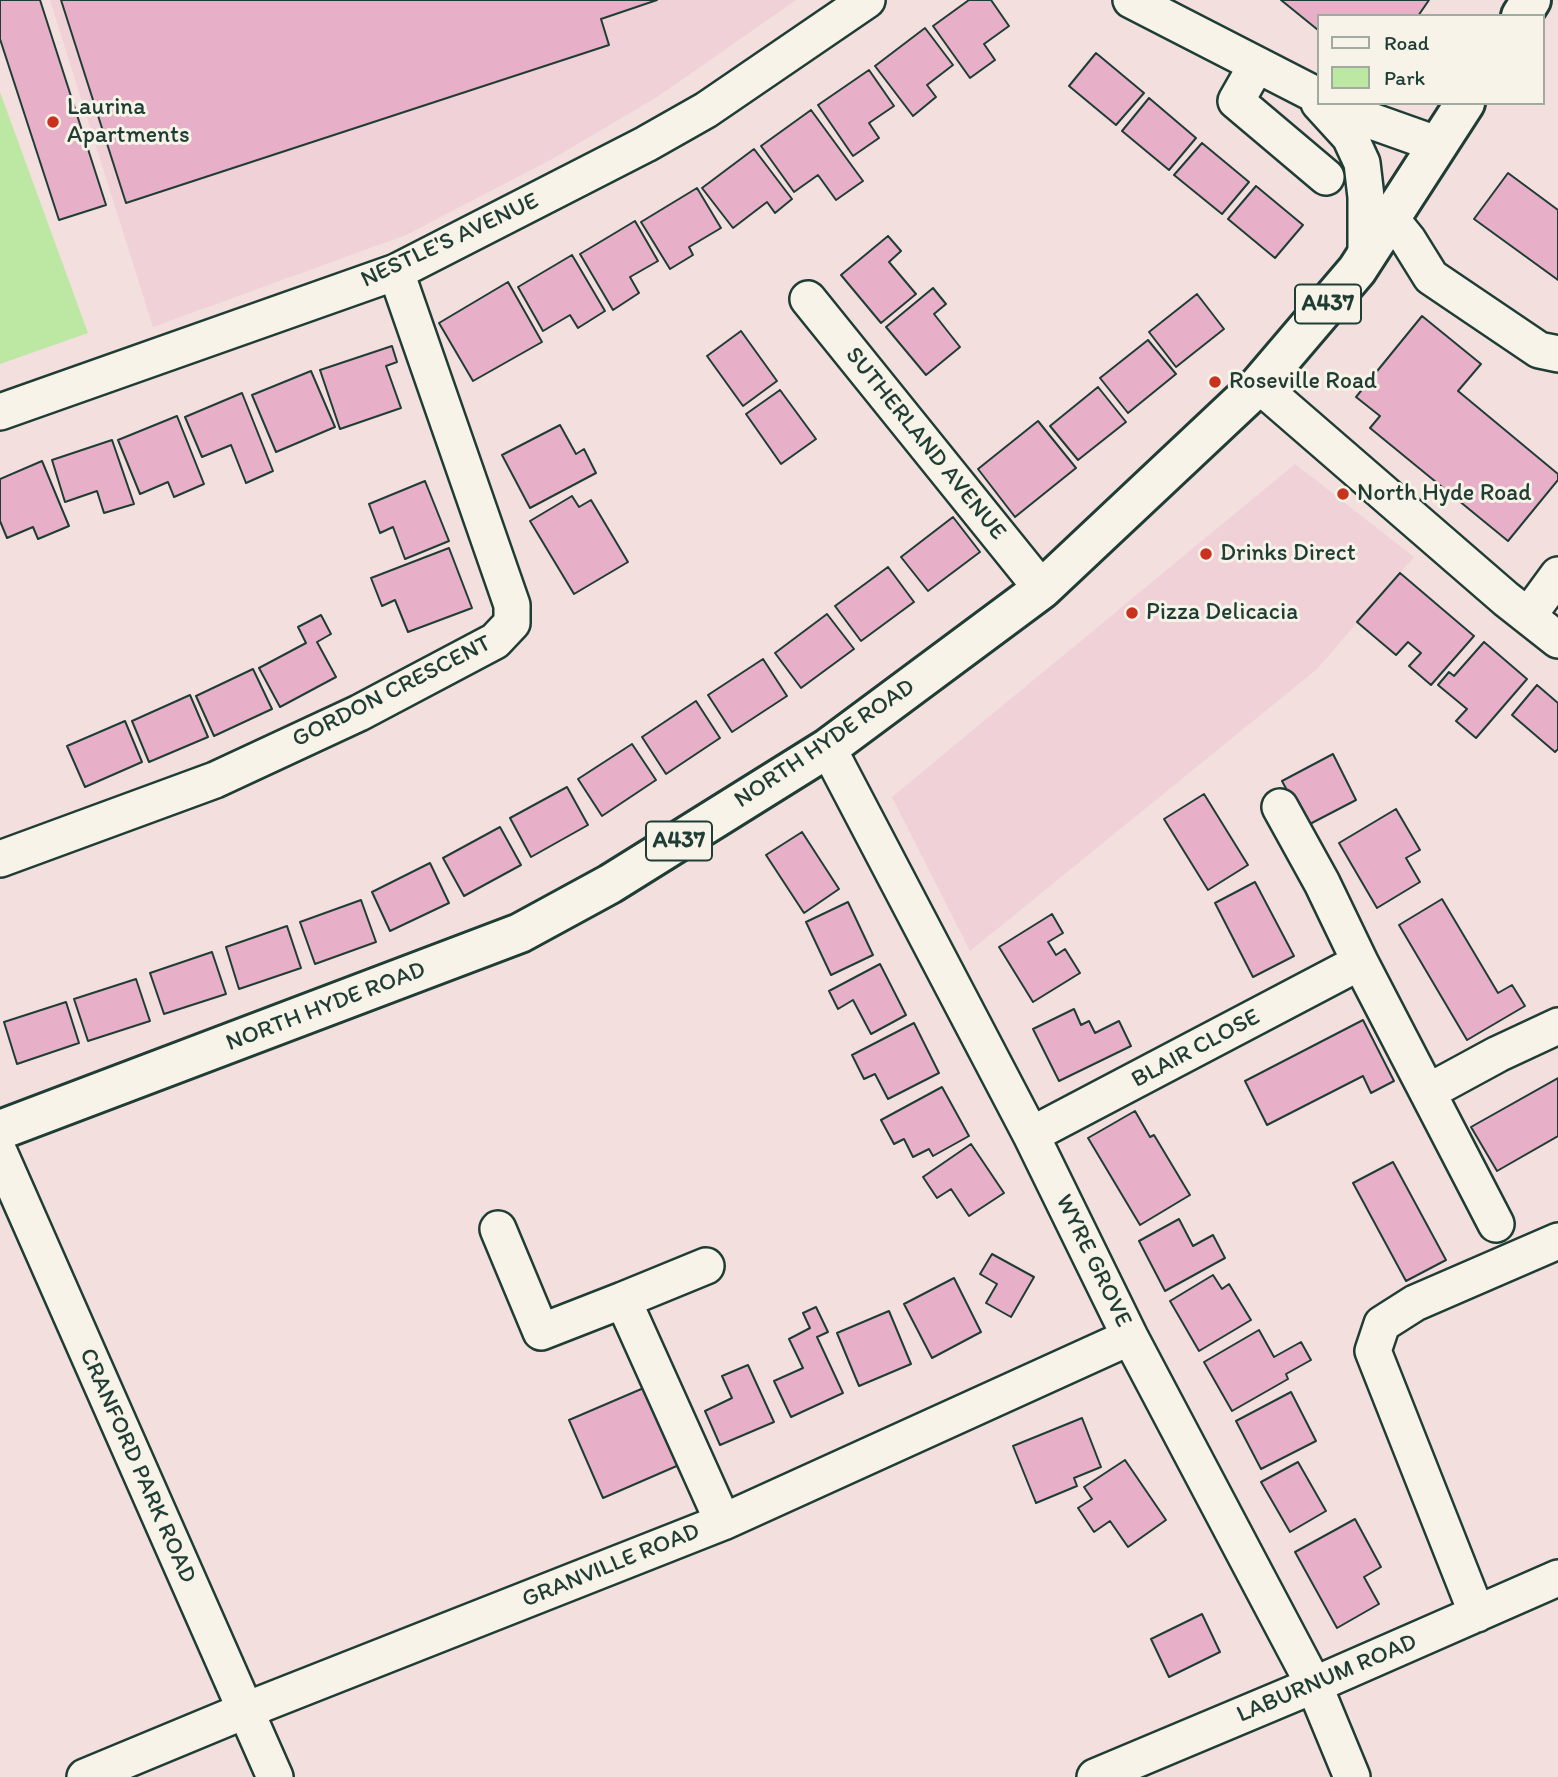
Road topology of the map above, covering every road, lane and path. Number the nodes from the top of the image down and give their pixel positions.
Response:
1 (867, 0) edge
2 (1131, 0) edge
3 (1256, 66) junction
4 (1316, 96) edge
5 (1325, 105) edge
6 (1334, 105) edge
7 (1464, 105) edge
8 (1439, 145) junction
9 (1326, 177) dead end
10 (1391, 219) junction
11 (1366, 258) junction
12 (396, 272) junction
13 (808, 299) dead end
14 (1558, 354) edge
15 (1259, 385) junction
16 (0, 412) edge
17 (1558, 575) edge
18 (1042, 589) junction
19 (1528, 615) junction
20 (1558, 640) edge
21 (828, 748) junction
22 (1280, 807) dead end
23 (0, 859) edge
24 (1360, 962) junction
25 (1558, 1026) edge
26 (1429, 1092) junction
27 (0, 1130) edge
28 (1031, 1135) junction
29 (0, 1154) edge
30 (1496, 1224) dead end
31 (498, 1229) dead end
32 (1558, 1241) edge
33 (706, 1266) dead end
34 (623, 1300) junction
35 (1130, 1337) junction
36 (723, 1522) junction
37 (1558, 1578) edge
38 (1477, 1614) junction
39 (1314, 1685) junction
40 (244, 1711) junction
41 (85, 1777) edge
42 (275, 1777) edge
43 (1095, 1777) edge
44 (1352, 1777) edge

1 - 12 street, NESTLE'S AVENUE
2 - 3 street
3 - 4 street
3 - 9 street
5 - 11 street
6 - 8 street
7 - 8 main road, NORTH HYDE ROAD / A437
8 - 10 main road, NORTH HYDE ROAD / A437
10 - 11 main road, NORTH HYDE ROAD / A437
10 - 14 street
11 - 15 main road, NORTH HYDE ROAD / A437
12 - 16 street, NESTLE'S AVENUE
12 - 23 street, GORDON CRESCENT
13 - 18 street, SUTHERLAND AVENUE
15 - 18 main road, NORTH HYDE ROAD / A437
15 - 19 street
17 - 19 street
18 - 21 main road, NORTH HYDE ROAD / A437
19 - 20 street
21 - 27 main road, NORTH HYDE ROAD / A437
21 - 28 street, WYRE GROVE
22 - 24 street
24 - 26 street
24 - 28 street, BLAIR CLOSE
25 - 26 street
26 - 30 street
28 - 35 street, WYRE GROVE
29 - 40 street, CRANFORD PARK ROAD
31 - 34 street
32 - 38 street
33 - 34 street
34 - 36 street
35 - 36 street, GRANVILLE ROAD
35 - 39 street, WYRE GROVE
36 - 40 street, GRANVILLE ROAD
37 - 38 street, LABURNUM ROAD
38 - 39 street, LABURNUM ROAD
39 - 43 street, LABURNUM ROAD
39 - 44 street, WYRE GROVE
40 - 41 street, GRANVILLE ROAD
40 - 42 street, CRANFORD PARK ROAD

